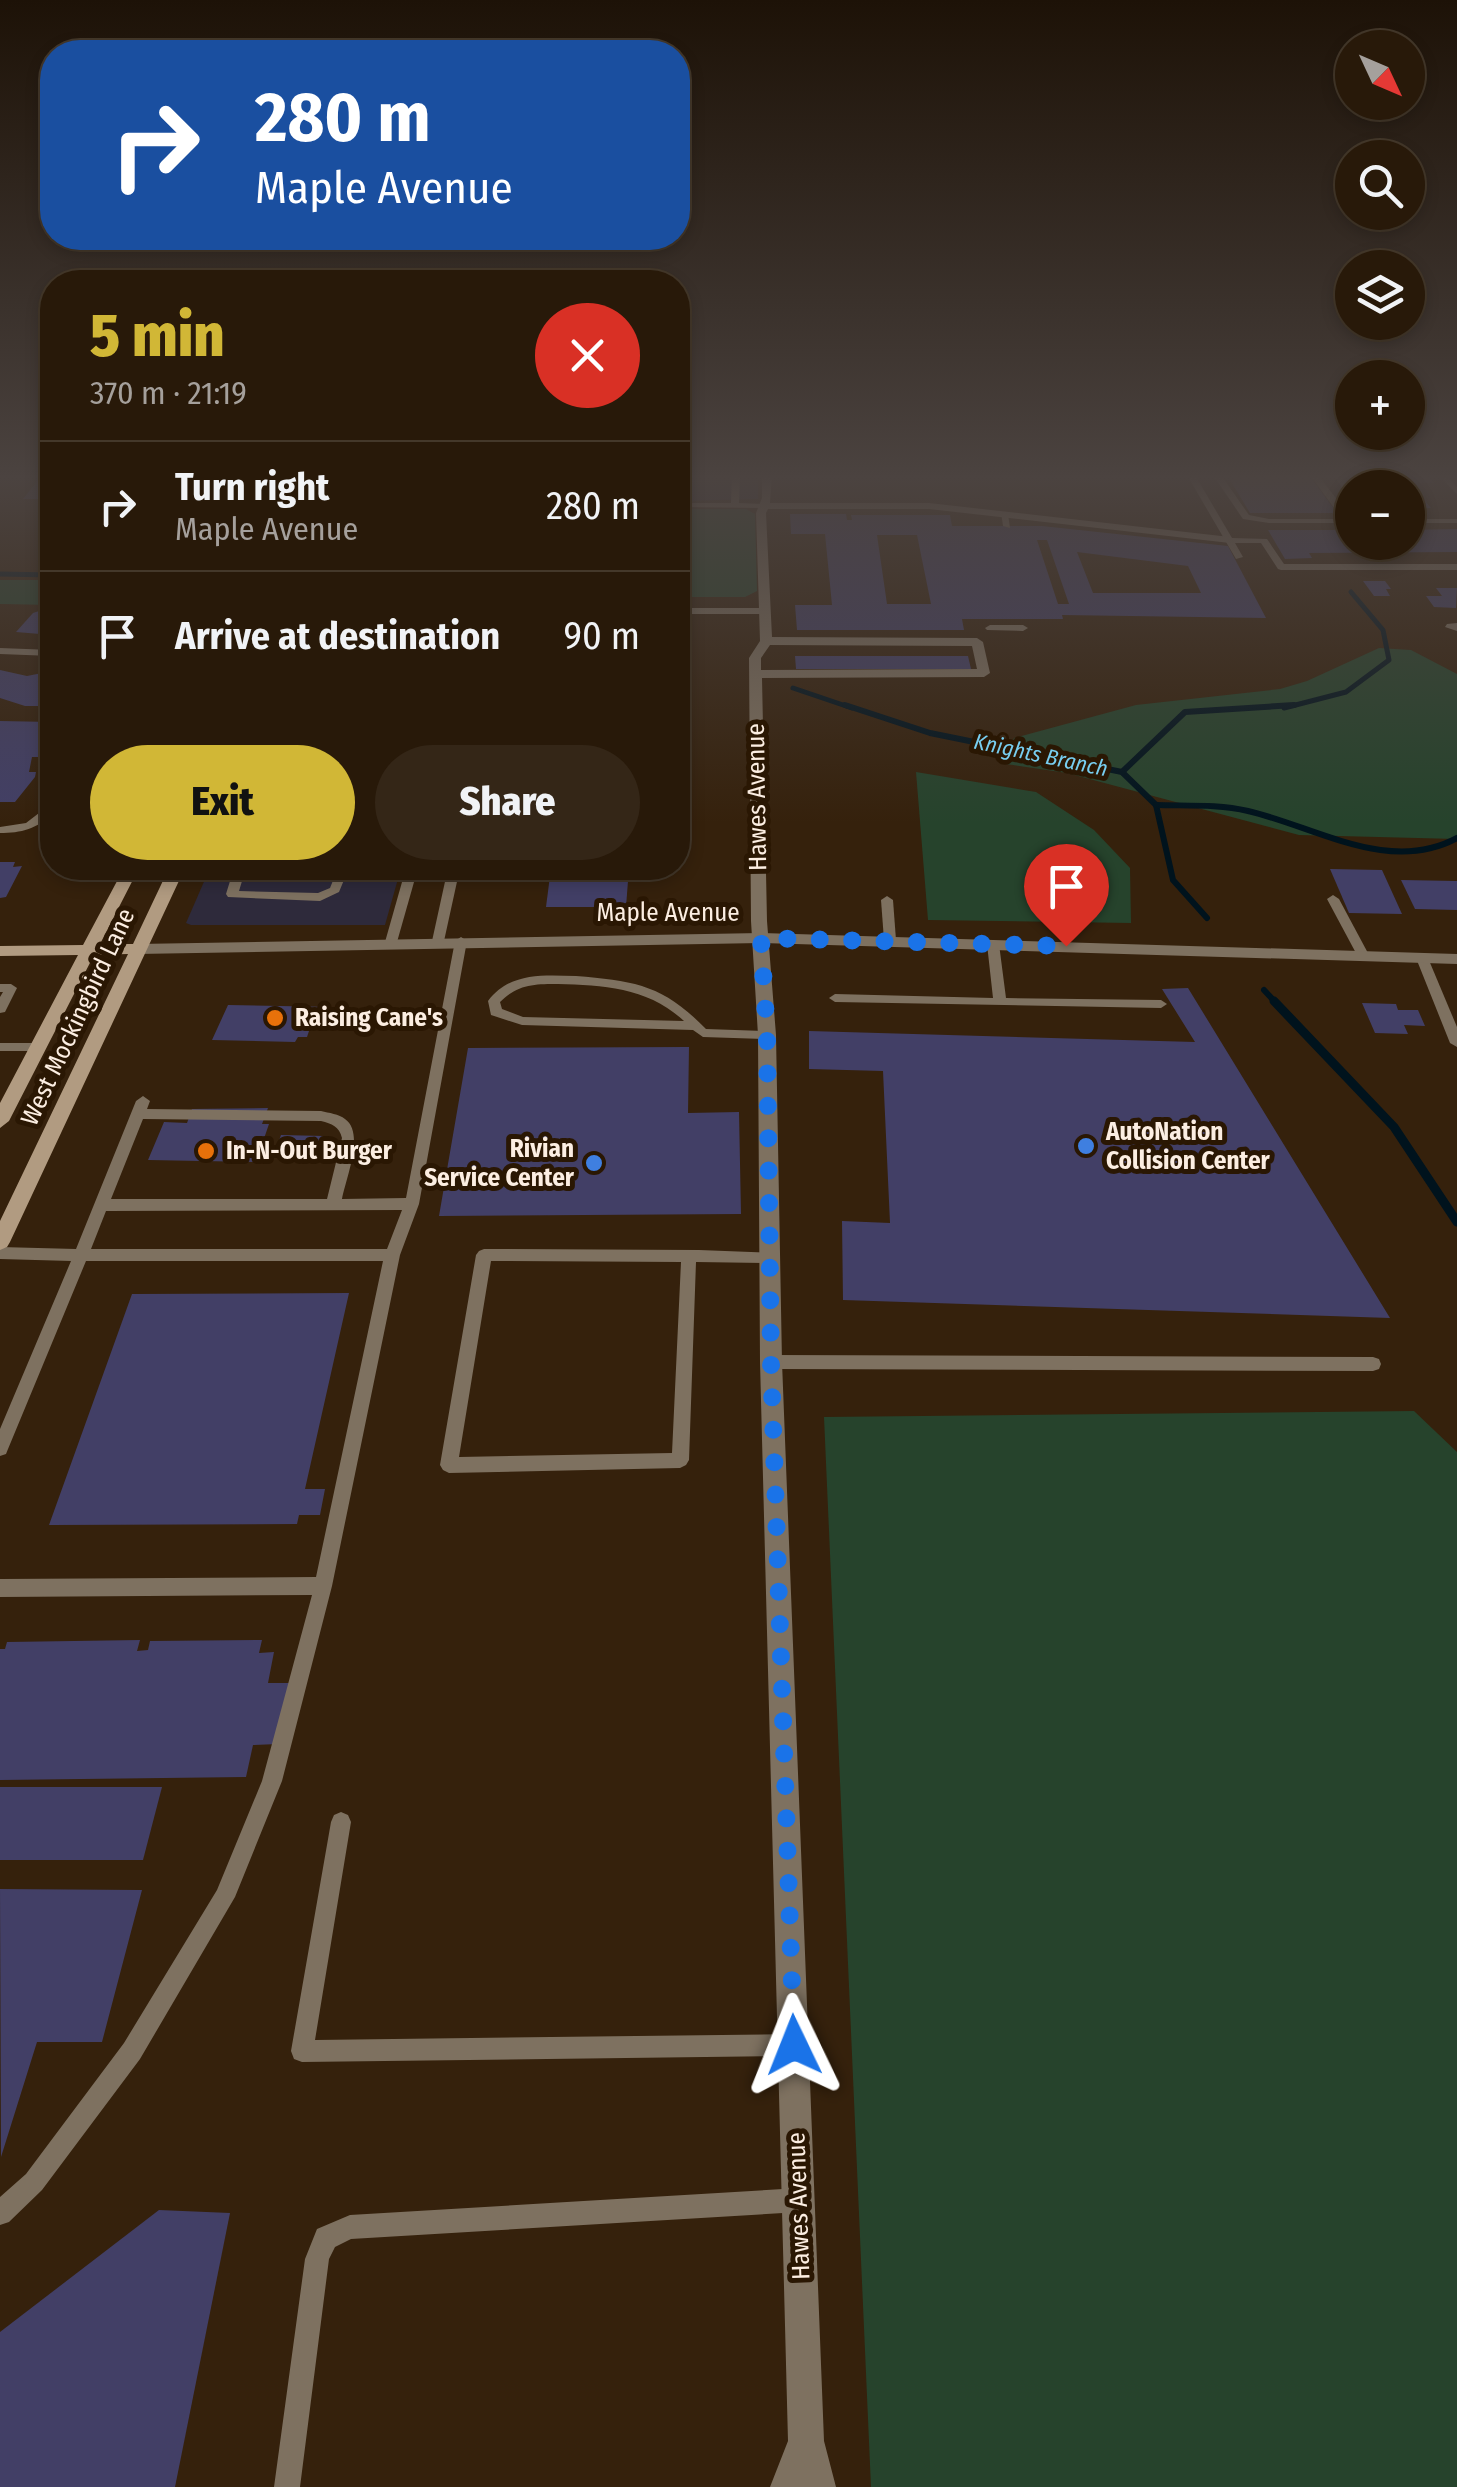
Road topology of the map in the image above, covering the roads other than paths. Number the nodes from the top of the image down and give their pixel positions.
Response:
1 (764, 591) edge
2 (690, 611) edge
3 (764, 611) junction
4 (1023, 628) dead end
5 (766, 641) junction
6 (977, 642) junction
7 (0, 651) edge
8 (40, 653) edge
9 (755, 674) junction
10 (40, 821) edge
11 (0, 830) edge
12 (124, 880) edge
13 (171, 880) edge
14 (236, 880) edge
15 (339, 880) edge
16 (409, 880) edge
17 (451, 880) edge
18 (1332, 899) dead end
19 (887, 900) dead end
20 (761, 938) junction
21 (890, 940) junction
22 (438, 941) junction
23 (461, 941) junction
24 (391, 942) junction
25 (993, 944) junction
26 (137, 949) junction
27 (86, 950) junction
28 (0, 951) edge
29 (1363, 956) junction
30 (1422, 958) junction
31 (1457, 959) edge
32 (0, 988) edge
33 (835, 998) dead end
34 (1000, 1002) junction
35 (1161, 1004) dead end
36 (0, 1008) edge
37 (696, 1026) junction
38 (767, 1035) junction
39 (1457, 1043) edge
40 (0, 1047) edge
41 (37, 1047) junction
42 (0, 1121) edge
43 (333, 1204) junction
44 (412, 1204) junction
45 (101, 1205) junction
46 (0, 1242) edge
47 (0, 1253) edge
48 (82, 1255) junction
49 (392, 1255) junction
50 (689, 1256) junction
51 (770, 1257) junction
52 (771, 1362) junction
53 (1372, 1364) dead end
54 (0, 1449) edge
55 (323, 1586) junction
56 (0, 1588) edge
57 (342, 1822) dead end
58 (794, 2045) junction
59 (800, 2200) junction
60 (0, 2213) edge
61 (806, 2442) junction
62 (287, 2487) edge
63 (788, 2487) edge
64 (818, 2487) edge

1 - 3 street, Hawes Avenue
2 - 3 lane
3 - 5 street, Hawes Avenue
4 - 6 lane
5 - 6 street
5 - 9 street, Hawes Avenue
6 - 9 street
7 - 8 lane
9 - 20 street, Hawes Avenue
10 - 11 lane
12 - 27 main road, West Mockingbird Lane
13 - 26 main road, West Mockingbird Lane
14 - 15 lane
16 - 24 lane
17 - 22 lane
18 - 29 lane
19 - 21 lane
20 - 21 street, Maple Avenue
20 - 23 street, Maple Avenue
20 - 38 street, Hawes Avenue
21 - 25 street, Maple Avenue
22 - 23 street, Maple Avenue
22 - 24 street, Maple Avenue
23 - 44 lane
24 - 26 street, Maple Avenue
25 - 29 street, Maple Avenue
25 - 34 lane
26 - 27 main road, Maple Avenue
26 - 46 main road, West Mockingbird Lane
27 - 28 main road, Maple Avenue
27 - 41 main road, West Mockingbird Lane
29 - 30 street, Maple Avenue
30 - 31 street, Maple Avenue
30 - 39 lane
32 - 36 lane
33 - 34 lane
34 - 35 lane
37 - 37 lane
37 - 38 lane
38 - 51 street, Hawes Avenue
40 - 41 lane
41 - 42 main road, West Mockingbird Lane
43 - 44 lane
43 - 45 lane
43 - 45 lane
44 - 49 lane
45 - 48 lane
47 - 48 lane
48 - 49 lane
48 - 54 lane
49 - 55 lane
50 - 50 lane
50 - 51 lane
51 - 52 street, Hawes Avenue
52 - 53 lane
52 - 58 street, Hawes Avenue
55 - 56 lane
55 - 60 lane
57 - 58 lane
58 - 59 street, Hawes Avenue
59 - 61 street, Hawes Avenue
59 - 62 lane
61 - 63 street, Hawes Avenue
61 - 64 street, Hawes Avenue

